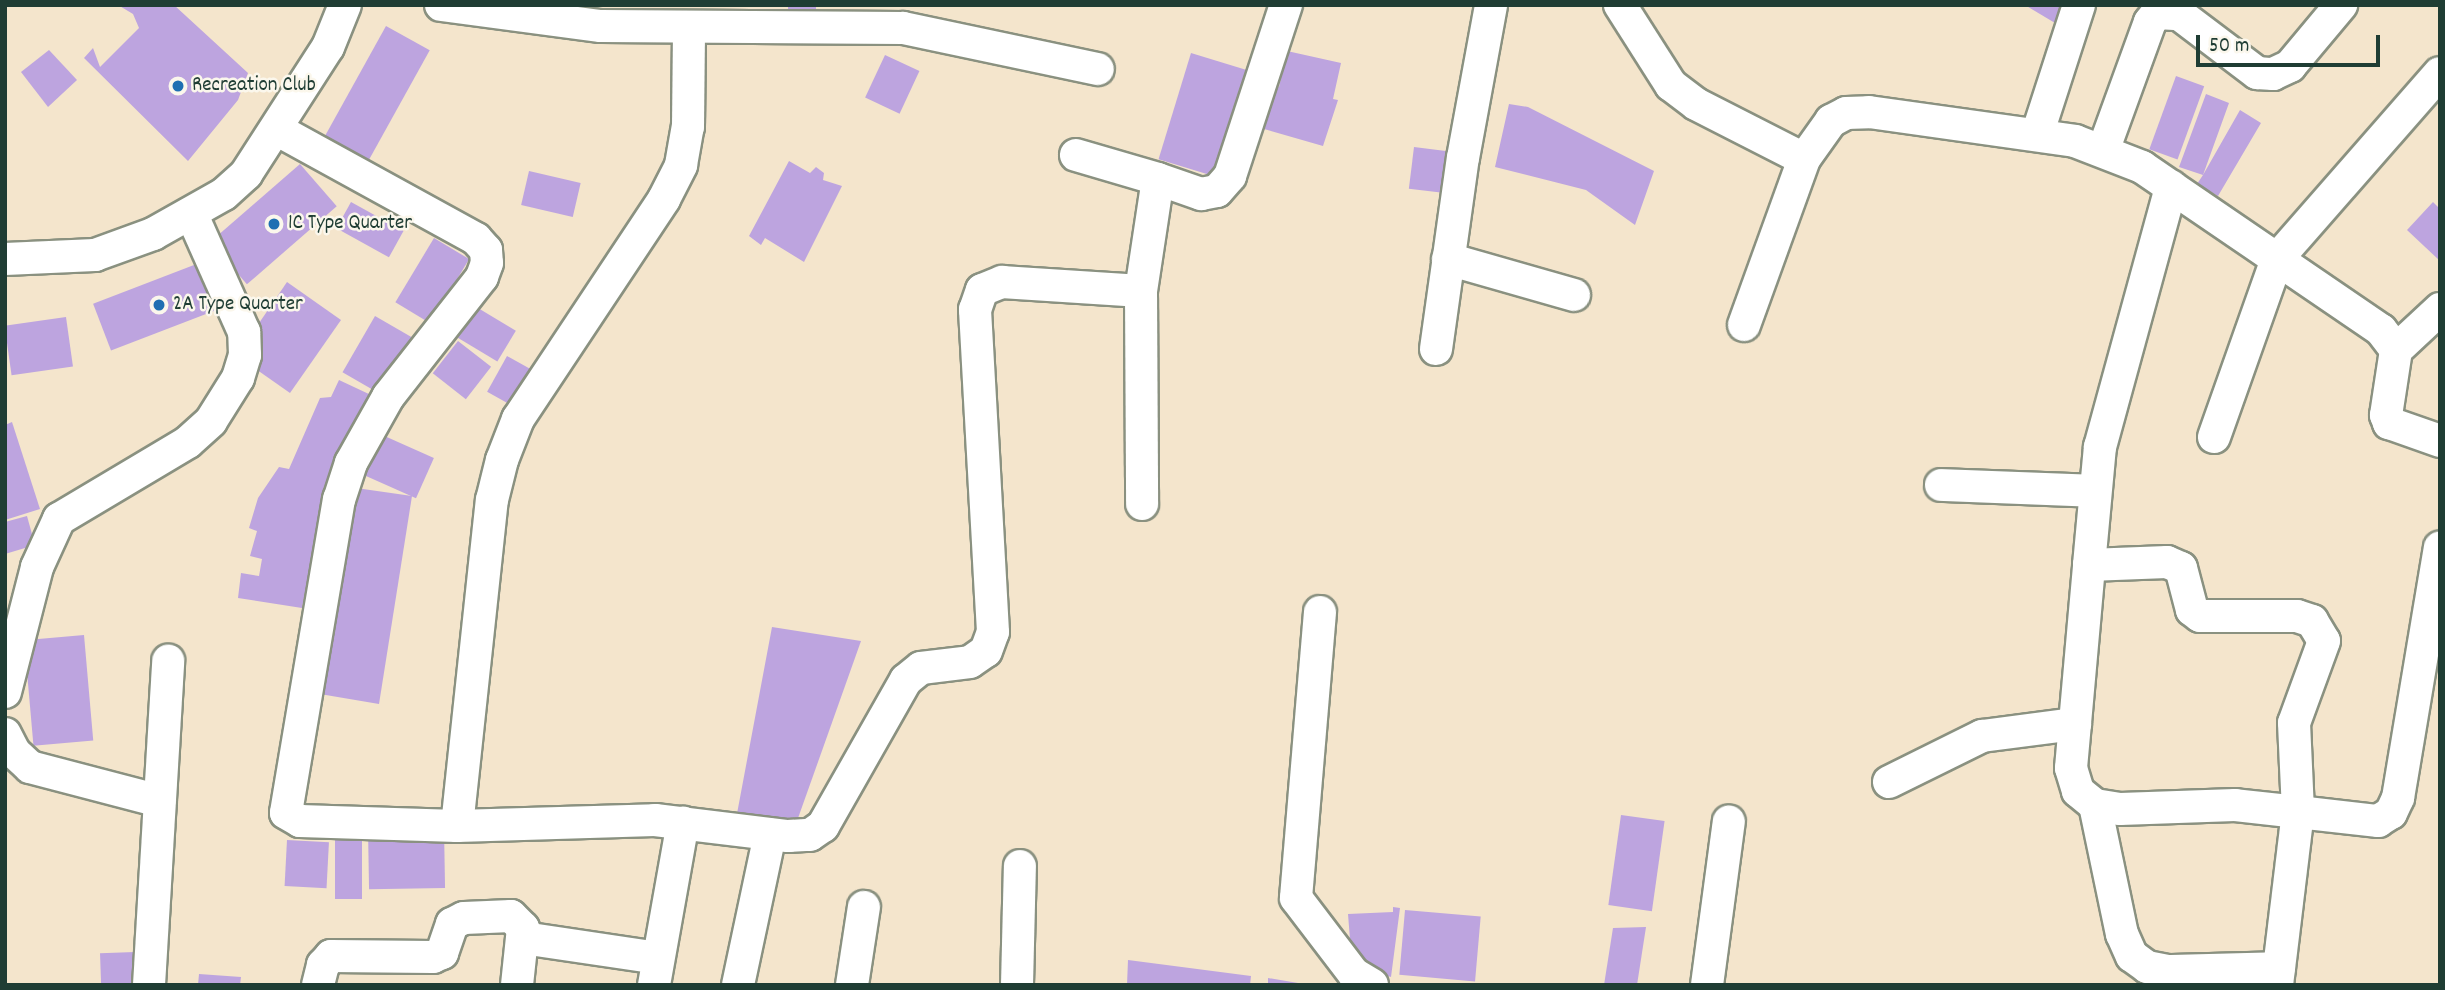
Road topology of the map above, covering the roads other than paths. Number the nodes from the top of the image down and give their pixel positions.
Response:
1 (345, 5) edge
2 (441, 5) edge
3 (1286, 5) edge
4 (1491, 5) edge
5 (1620, 5) edge
6 (2079, 5) edge
7 (2341, 5) edge
8 (689, 27) junction
9 (1098, 69) dead end
10 (2440, 73) edge
11 (276, 129) junction
12 (2037, 135) junction
13 (2103, 151) junction
14 (1076, 155) dead end
15 (1804, 159) junction
16 (1158, 179) junction
17 (2171, 187) junction
18 (191, 214) junction
19 (5, 259) edge
20 (1448, 259) junction
21 (2277, 259) junction
22 (1141, 290) junction
23 (1574, 295) dead end
24 (2440, 309) edge
25 (1744, 325) dead end
26 (1436, 349) dead end
27 (2396, 350) junction
28 (2214, 437) dead end
29 (2440, 441) edge
30 (1941, 485) dead end
31 (2095, 491) junction
32 (1142, 504) dead end
33 (2440, 548) edge
34 (2088, 565) junction
35 (1320, 612) dead end
36 (168, 661) dead end
37 (5, 692) edge
38 (2075, 724) junction
39 (5, 734) edge
40 (1889, 782) dead end
41 (160, 801) junction
42 (2095, 805) junction
43 (2298, 812) junction
44 (1729, 821) dead end
45 (683, 823) junction
46 (457, 826) junction
47 (770, 834) junction
48 (1020, 866) dead end
49 (863, 907) dead end
50 (523, 938) junction
51 (656, 972) edge
52 (2278, 976) edge
53 (149, 985) edge
54 (318, 985) edge
55 (517, 985) edge
56 (738, 985) edge
57 (852, 985) edge
58 (1017, 985) edge
59 (1372, 985) edge
60 (1707, 985) edge

1 - 11 street
2 - 8 street
3 - 16 street
4 - 20 street
5 - 15 street
6 - 12 street
7 - 13 street
8 - 9 street
8 - 46 street
10 - 21 street
11 - 18 street
11 - 46 street
12 - 13 street
12 - 15 street
13 - 17 street
14 - 16 street
15 - 25 street
16 - 22 street
17 - 21 street
17 - 31 street
18 - 19 street
18 - 37 street
20 - 23 street
20 - 26 street
21 - 27 street
21 - 28 street
22 - 32 street
22 - 47 street
24 - 27 street
27 - 29 street
30 - 31 street
31 - 34 street
33 - 43 street
34 - 38 street
34 - 43 street
35 - 59 street
36 - 41 street
38 - 40 street
38 - 42 street
39 - 41 street
41 - 53 street
42 - 43 street
42 - 52 street
43 - 52 street
44 - 60 street
45 - 46 street
45 - 47 street
45 - 51 street
47 - 56 street
48 - 58 street
49 - 57 street
50 - 51 street
50 - 54 street
50 - 55 street

